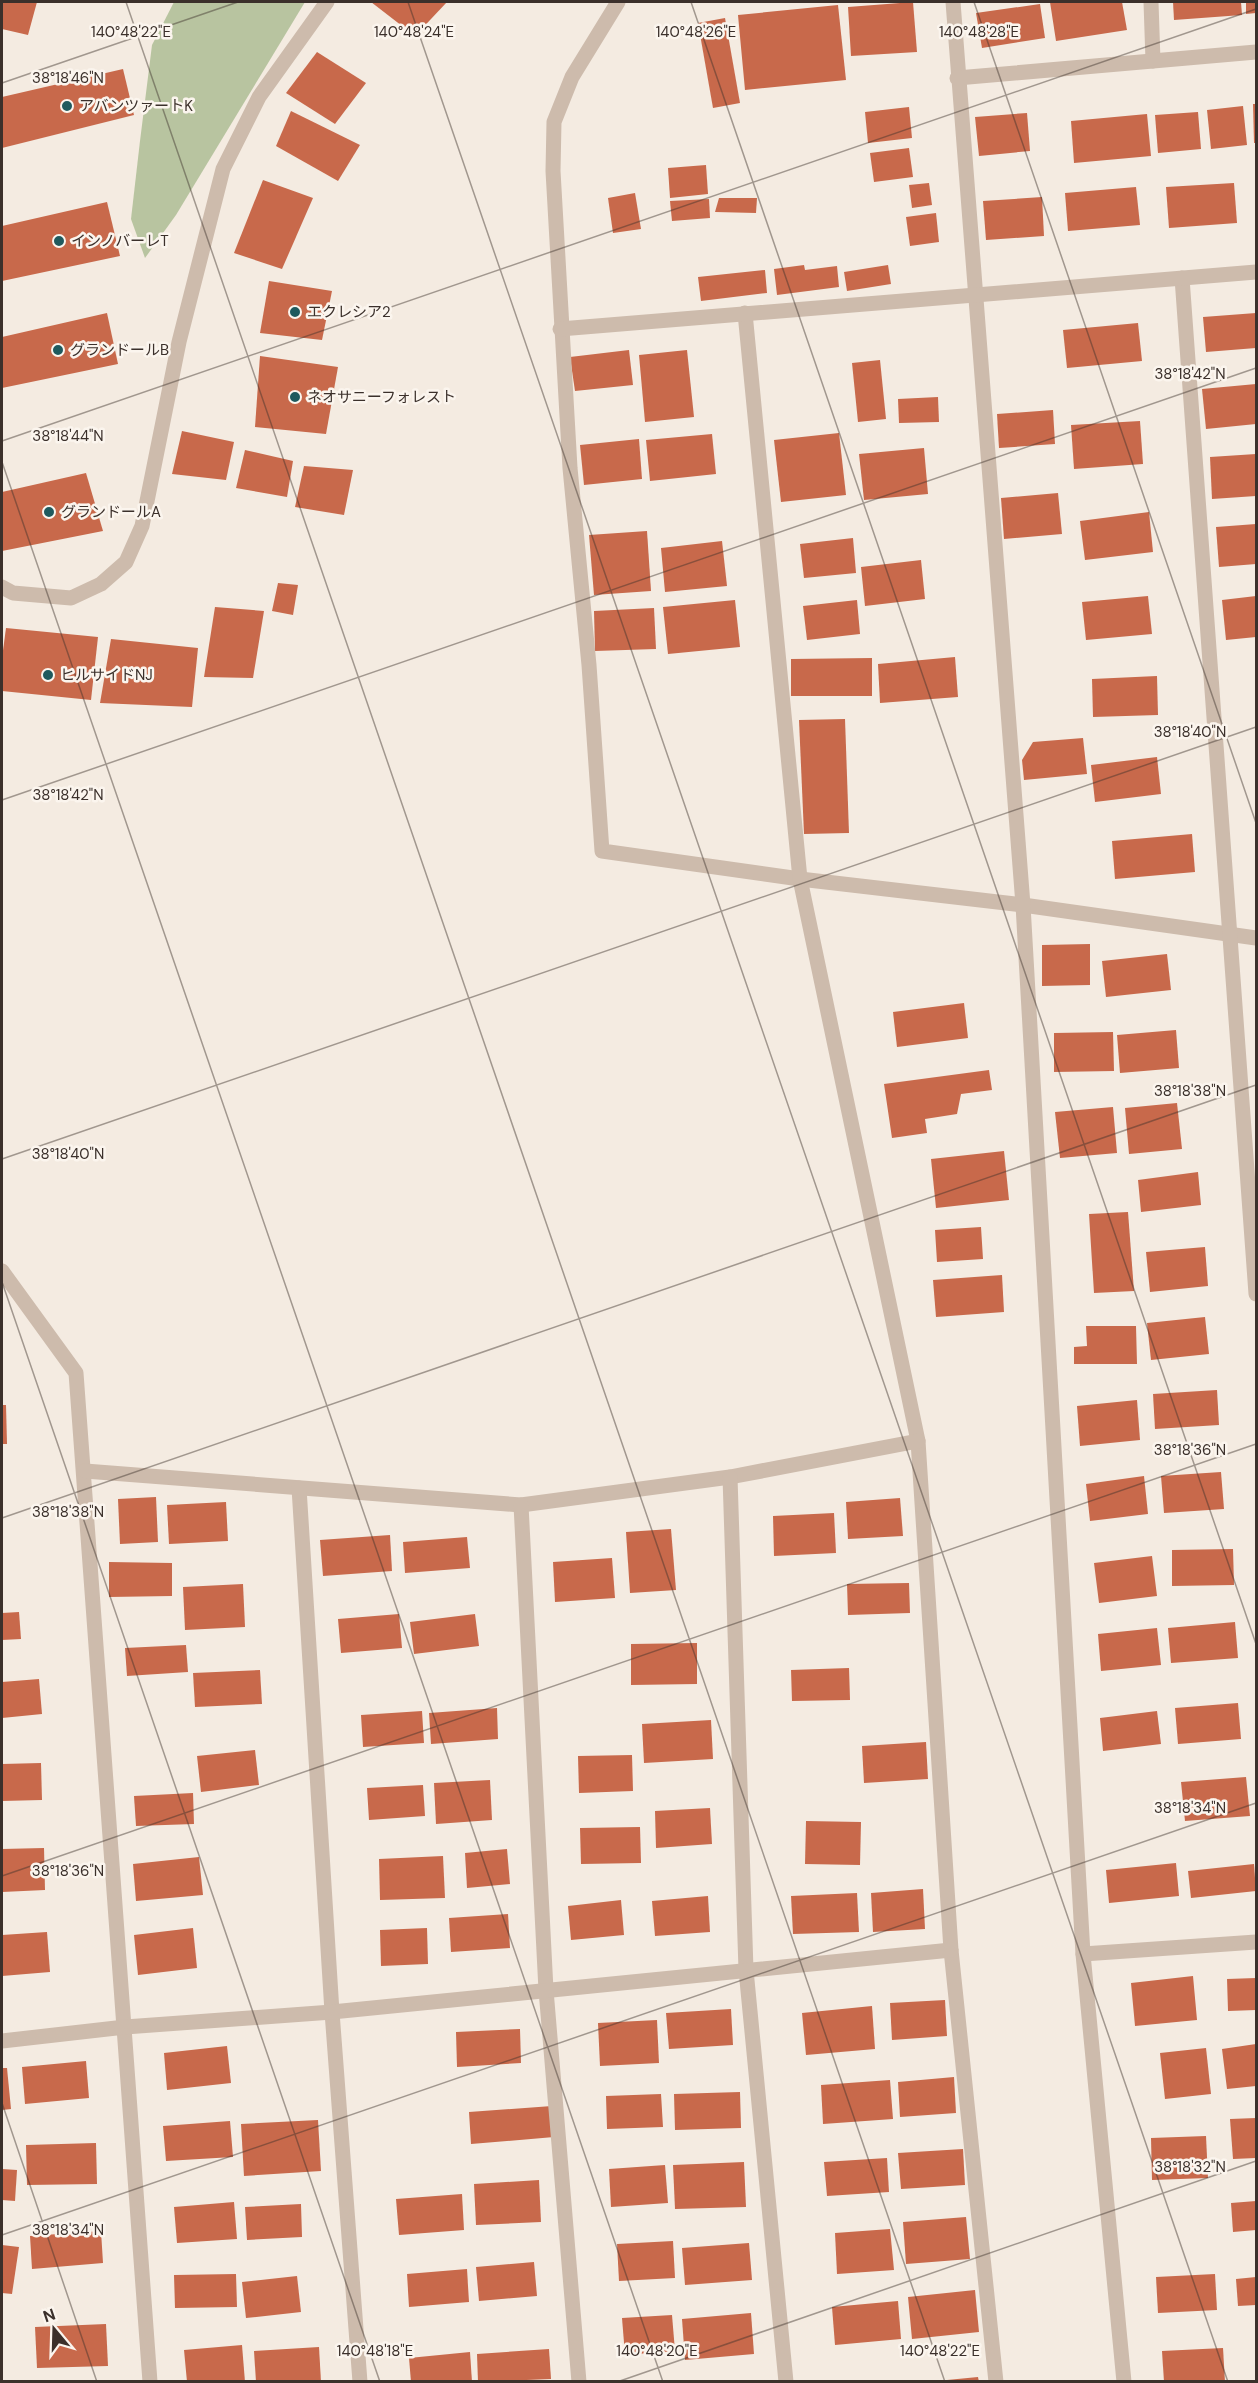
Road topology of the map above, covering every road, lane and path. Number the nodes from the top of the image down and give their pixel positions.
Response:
1 (327, 2) edge
2 (618, 2) edge
3 (953, 2) edge
4 (1151, 2) edge
5 (1257, 52) edge
6 (1153, 61) junction
7 (957, 78) junction
8 (1257, 272) edge
9 (1182, 278) junction
10 (978, 293) junction
11 (745, 313) junction
12 (560, 329) junction
13 (2, 587) edge
14 (800, 879) junction
15 (1023, 905) junction
16 (1230, 935) junction
17 (1257, 938) edge
18 (2, 1271) edge
19 (1257, 1294) edge
20 (918, 1441) junction
21 (85, 1471) junction
22 (730, 1478) junction
23 (299, 1488) junction
24 (521, 1505) junction
25 (1257, 1942) edge
26 (951, 1950) junction
27 (1083, 1954) junction
28 (746, 1970) junction
29 (546, 1990) junction
30 (332, 2012) junction
31 (125, 2027) junction
32 (2, 2041) edge
33 (150, 2382) edge
34 (360, 2382) edge
35 (579, 2382) edge
36 (786, 2382) edge
37 (996, 2382) edge
38 (1124, 2382) edge

1 - 13 street
2 - 12 street
3 - 7 street
4 - 6 street
5 - 6 street
6 - 7 street
7 - 10 street
8 - 9 street
9 - 10 street
9 - 16 street
10 - 11 street
10 - 15 street
11 - 12 street
11 - 14 street
12 - 14 street
14 - 15 street
14 - 20 street
15 - 16 street
15 - 27 street
16 - 17 street
16 - 19 street
18 - 21 street
20 - 22 street
20 - 26 street
21 - 23 street
21 - 31 street
22 - 24 street
22 - 28 street
23 - 24 street
23 - 30 street
24 - 29 street
25 - 27 street
26 - 28 street
26 - 37 street
27 - 38 street
28 - 29 street
28 - 36 street
29 - 30 street
29 - 35 street
30 - 31 street
30 - 34 street
31 - 32 street
31 - 33 street

